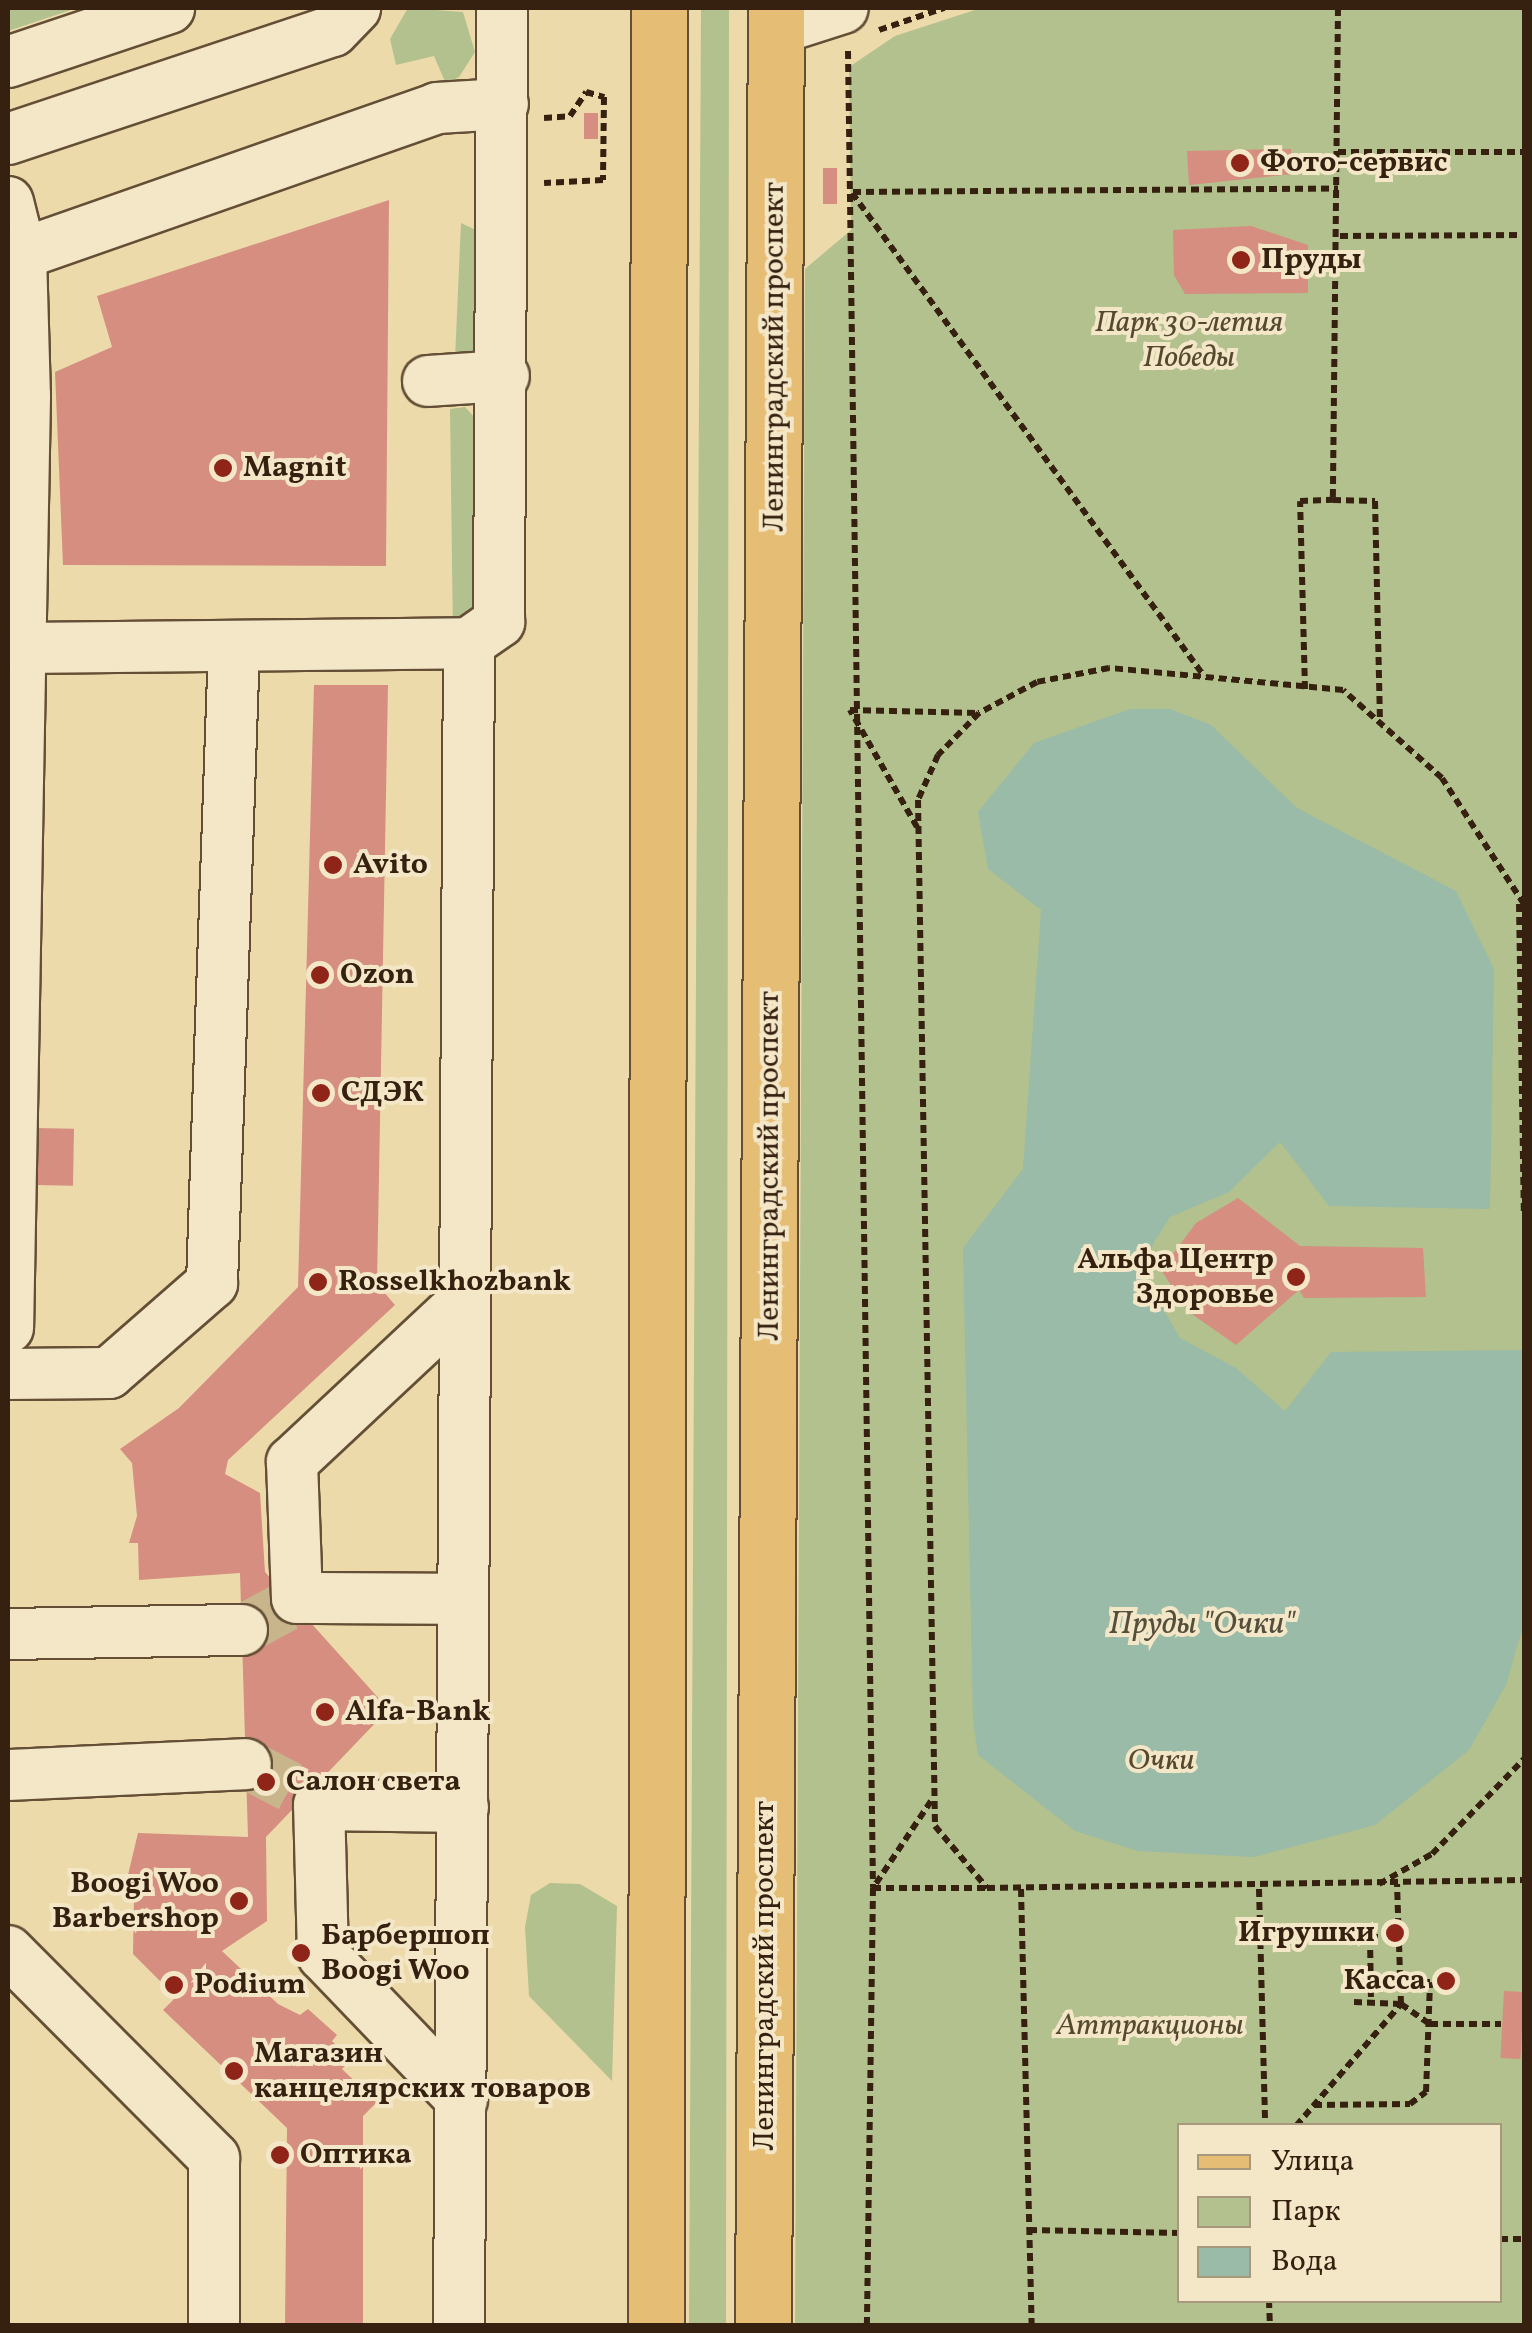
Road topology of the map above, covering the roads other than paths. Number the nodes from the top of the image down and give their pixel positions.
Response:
1 (169, 8) edge
2 (354, 8) edge
3 (502, 8) edge
4 (659, 8) edge
5 (843, 8) edge
6 (777, 18) edge
7 (8, 62) edge
8 (504, 104) junction
9 (8, 138) edge
10 (8, 202) edge
11 (21, 254) junction
12 (504, 376) junction
13 (428, 382) dead end
14 (15, 623) edge
15 (469, 643) junction
16 (234, 648) junction
17 (10, 864) edge
18 (462, 1302) junction
19 (8, 1328) edge
20 (8, 1362) edge
21 (8, 1374) edge
22 (463, 1599) junction
23 (242, 1630) tunnel mouth
24 (8, 1634) edge
25 (246, 1764) tunnel mouth
26 (8, 1776) edge
27 (463, 1807) junction
28 (8, 1950) edge
29 (462, 2100) junction
30 (214, 2326) edge
31 (459, 2326) edge
32 (656, 2326) edge
33 (763, 2326) edge

1 - 7 street
2 - 9 street
3 - 8 street
4 - 32 main road
5 - 6 street
6 - 33 main road, Ленинградский проспект
8 - 11 street
8 - 12 street
10 - 11 street
11 - 14 street
12 - 13 street
12 - 15 street
14 - 16 street
14 - 17 street
15 - 16 street
15 - 18 street
16 - 21 street
17 - 19 street
18 - 22 street
18 - 22 street
19 - 20 street
22 - 27 street
23 - 24 street
25 - 26 street
27 - 29 street
27 - 29 street
28 - 30 street
29 - 31 street

